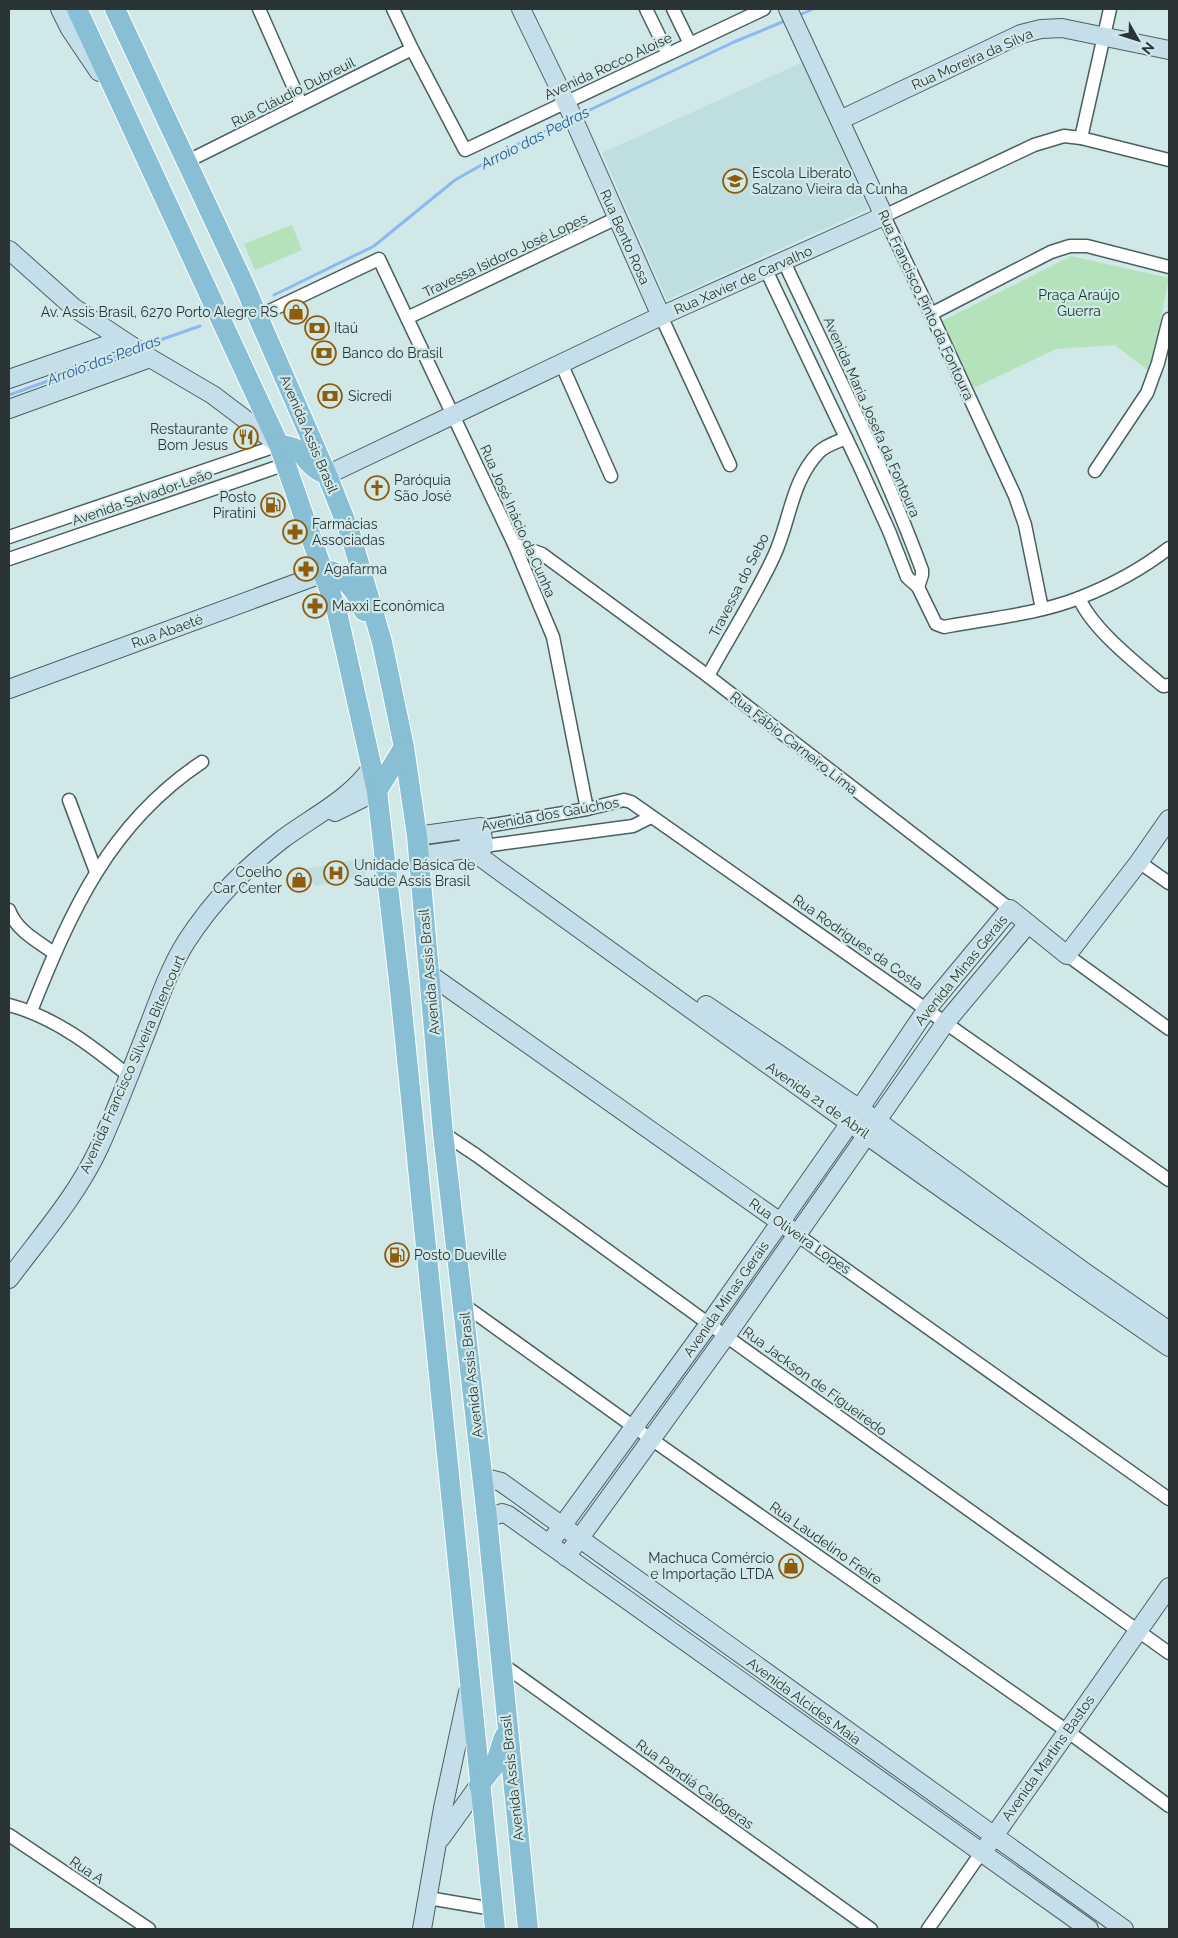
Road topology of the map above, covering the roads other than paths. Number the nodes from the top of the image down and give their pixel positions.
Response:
1 (60, 9) edge
2 (77, 9) edge
3 (115, 9) edge
4 (258, 9) edge
5 (393, 9) edge
6 (521, 9) edge
7 (646, 9) edge
8 (673, 9) edge
9 (764, 9) edge
10 (788, 9) edge
11 (1110, 9) edge
12 (1104, 35) junction
13 (690, 44) junction
14 (412, 49) junction
15 (1169, 50) edge
16 (668, 54) junction
17 (301, 104) junction
18 (566, 104) junction
19 (123, 107) junction
20 (840, 120) junction
21 (1081, 138) junction
22 (1169, 160) edge
23 (188, 161) junction
24 (884, 216) junction
25 (617, 218) junction
26 (9, 250) edge
27 (784, 262) junction
28 (1169, 267) edge
29 (766, 270) junction
30 (931, 314) junction
31 (259, 316) junction
32 (661, 316) junction
33 (406, 318) junction
34 (1169, 318) edge
35 (124, 342) junction
36 (147, 356) junction
37 (561, 363) junction
38 (9, 378) edge
39 (9, 409) edge
40 (452, 415) junction
41 (846, 438) junction
42 (279, 444) junction
43 (876, 457) junction
44 (286, 464) junction
45 (730, 465) dead end
46 (859, 465) junction
47 (1096, 471) dead end
48 (327, 475) junction
49 (611, 476) dead end
50 (103, 504) junction
51 (111, 523) junction
52 (905, 523) junction
53 (889, 531) junction
54 (9, 537) edge
55 (514, 544) junction
56 (1169, 548) edge
57 (9, 559) edge
58 (324, 572) junction
59 (918, 587) junction
60 (1079, 598) junction
61 (1042, 609) junction
62 (382, 642) junction
63 (708, 676) junction
64 (1169, 685) edge
65 (9, 689) edge
66 (404, 746) junction
67 (202, 762) dead end
68 (372, 767) junction
69 (377, 791) junction
70 (69, 800) dead end
71 (587, 809) junction
72 (652, 817) junction
73 (1169, 819) edge
74 (474, 828) junction
75 (286, 837) junction
76 (417, 846) junction
77 (477, 847) junction
78 (1139, 862) junction
79 (96, 872) junction
80 (1169, 883) edge
81 (1010, 909) junction
82 (9, 910) edge
83 (1028, 924) junction
84 (393, 927) junction
85 (54, 953) junction
86 (1067, 955) junction
87 (429, 974) junction
88 (9, 1005) edge
89 (927, 1009) junction
90 (31, 1010) junction
91 (946, 1022) junction
92 (1169, 1029) edge
93 (129, 1076) junction
94 (855, 1116) junction
95 (871, 1127) junction
96 (443, 1133) junction
97 (1169, 1180) edge
98 (780, 1222) junction
99 (796, 1234) junction
100 (1079, 1277) junction
101 (9, 1279) edge
102 (464, 1305) junction
103 (709, 1324) junction
104 (1169, 1331) edge
105 (726, 1336) junction
106 (1169, 1347) edge
107 (634, 1427) junction
108 (652, 1439) junction
109 (482, 1477) junction
110 (1169, 1499) edge
111 (453, 1501) junction
112 (487, 1518) junction
113 (562, 1527) junction
114 (580, 1540) junction
115 (549, 1544) junction
116 (566, 1557) junction
117 (1169, 1587) edge
118 (1138, 1631) junction
119 (1169, 1653) edge
120 (502, 1664) junction
121 (470, 1682) junction
122 (507, 1726) junction
123 (1067, 1731) junction
124 (479, 1785) junction
125 (1169, 1806) edge
126 (9, 1835) edge
127 (993, 1836) junction
128 (437, 1843) junction
129 (981, 1853) junction
130 (428, 1898) junction
131 (492, 1909) junction
132 (149, 1929) edge
133 (422, 1929) edge
134 (495, 1929) edge
135 (528, 1929) edge
136 (871, 1929) edge
137 (928, 1929) edge
138 (1089, 1929) edge
139 (1124, 1929) edge

1 - 19 street
2 - 19 main road
3 - 23 main road, Avenida Assis Brasil
4 - 17 street
5 - 14 street
6 - 18 street, Rua Bento Rosa
7 - 16 street
8 - 13 street
9 - 13 street, Avenida Rocco Aloise
10 - 20 street, Rua Francisco Pinto da Fontoura
11 - 12 street
12 - 15 street, Rua Moreira da Silva
12 - 20 street, Rua Moreira da Silva
12 - 21 street
13 - 16 street, Avenida Rocco Aloise
14 - 17 street, Rua Cláudio Dubreuil
14 - 18 street, Avenida Rocco Aloise
16 - 18 street, Avenida Rocco Aloise
17 - 23 street, Rua Cláudio Dubreuil
18 - 25 street, Rua Bento Rosa
19 - 42 main road
20 - 24 street, Rua Francisco Pinto da Fontoura
21 - 22 street, Rua Xavier de Carvalho
21 - 24 street, Rua Xavier de Carvalho
23 - 31 main road, Avenida Assis Brasil
24 - 27 street, Rua Xavier de Carvalho
24 - 30 street, Rua Francisco Pinto da Fontoura
25 - 32 street, Rua Bento Rosa
25 - 33 street, Travessa Isidoro José Lopes
26 - 35 street
27 - 29 street, Rua Xavier de Carvalho
27 - 43 street, Avenida Maria Josefa da Fontoura
28 - 30 street
29 - 32 street, Rua Xavier de Carvalho
29 - 41 street, Avenida Maria Josefa da Fontoura
30 - 61 street, Rua Francisco Pinto da Fontoura
31 - 33 street, Rua José Inácio da Cunha
31 - 48 main road, Avenida Assis Brasil
32 - 37 street, Rua Xavier de Carvalho
32 - 45 street, Rua Bento Rosa
33 - 40 street, Rua José Inácio da Cunha
34 - 47 street
35 - 36 street
35 - 38 street
36 - 39 street
36 - 42 street
37 - 40 street, Rua Xavier de Carvalho
37 - 49 street
40 - 48 street, Rua Xavier de Carvalho
40 - 55 street, Rua José Inácio da Cunha
41 - 46 street, Avenida Maria Josefa da Fontoura
41 - 63 street, Travessa do Sebo
42 - 44 main road
42 - 48 main road
42 - 50 street, Avenida Salvador Leão
43 - 46 street
43 - 52 street, Avenida Maria Josefa da Fontoura
44 - 51 street, Avenida Salvador Leão
44 - 58 main road
46 - 53 street, Avenida Maria Josefa da Fontoura
48 - 62 main road, Avenida Assis Brasil
50 - 51 street
50 - 54 street, Avenida Salvador Leão
51 - 57 street, Avenida Salvador Leão
52 - 53 street
52 - 59 street, Avenida Maria Josefa da Fontoura
53 - 59 street, Avenida Maria Josefa da Fontoura
55 - 63 street, Rua Fábio Carneiro Lima
55 - 71 street, Rua José Inácio da Cunha
56 - 60 street
58 - 62 main road
58 - 65 street, Rua Abaeté
58 - 68 main road
59 - 61 street, Avenida Maria Josefa da Fontoura
60 - 61 street
60 - 64 street
62 - 66 main road, Avenida Assis Brasil
63 - 81 street, Rua Fábio Carneiro Lima
66 - 69 main road
66 - 76 main road, Avenida Assis Brasil
67 - 79 street
68 - 69 main road
68 - 75 street, Avenida Francisco Silveira Bitencourt
69 - 75 street, Avenida Francisco Silveira Bitencourt
69 - 84 main road
70 - 79 street
71 - 72 street, Avenida dos Gaúchos
71 - 74 street, Avenida dos Gaúchos
72 - 77 street, Avenida dos Gaúchos
72 - 89 street, Rua Rodrigues da Costa
73 - 78 street
74 - 76 street, Avenida dos Gaúchos
74 - 77 street
75 - 93 street, Avenida Francisco Silveira Bitencourt
76 - 77 street, Avenida dos Gaúchos
76 - 87 main road, Avenida Assis Brasil
77 - 94 street, Avenida 21 de Abril
78 - 80 street
78 - 86 street
79 - 85 street
81 - 83 street, Rua Fábio Carneiro Lima
81 - 89 street, Avenida Minas Gerais
82 - 85 street
83 - 86 street, Rua Fábio Carneiro Lima
83 - 91 street, Avenida Minas Gerais
84 - 87 main road
84 - 111 main road
85 - 90 street
86 - 92 street
87 - 96 main road, Avenida Assis Brasil
87 - 98 street, Rua Oliveira Lopes
88 - 90 street
89 - 91 street, Rua Rodrigues da Costa
89 - 94 street, Avenida Minas Gerais
90 - 93 street
91 - 95 street, Avenida Minas Gerais
91 - 97 street, Rua Rodrigues da Costa
93 - 101 street, Avenida Francisco Silveira Bitencourt
94 - 95 street, Avenida 21 de Abril
94 - 98 street, Avenida Minas Gerais
95 - 99 street, Avenida Minas Gerais
95 - 100 street, Avenida 21 de Abril
96 - 102 main road, Avenida Assis Brasil
96 - 103 street, Rua Jackson de Figueiredo
98 - 99 street, Rua Oliveira Lopes
98 - 103 street, Avenida Minas Gerais
99 - 105 street, Avenida Minas Gerais
99 - 110 street, Rua Oliveira Lopes
100 - 104 street, Avenida 21 de Abril
100 - 106 street, Avenida 21 de Abril
102 - 107 street, Rua Laudelino Freire
102 - 109 main road, Avenida Assis Brasil
103 - 105 street, Rua Jackson de Figueiredo
103 - 107 street, Avenida Minas Gerais
105 - 108 street, Avenida Minas Gerais
105 - 118 street, Rua Jackson de Figueiredo
107 - 108 street, Rua Laudelino Freire
107 - 113 street, Avenida Minas Gerais
108 - 114 street, Avenida Minas Gerais
108 - 123 street, Rua Laudelino Freire
109 - 111 main road
109 - 112 main road, Avenida Assis Brasil
109 - 113 street, Avenida Alcides Maia
111 - 121 main road
112 - 115 street, Avenida Alcides Maia
112 - 120 main road, Avenida Assis Brasil
113 - 114 street, Avenida Alcides Maia
113 - 115 street, Avenida Minas Gerais
114 - 116 street, Avenida Minas Gerais
114 - 127 street, Avenida Alcides Maia
115 - 116 street, Avenida Alcides Maia
116 - 129 street, Avenida Alcides Maia
117 - 118 street, Avenida Martins Bastos
118 - 119 street, Rua Jackson de Figueiredo
118 - 123 street, Avenida Martins Bastos
120 - 122 main road, Avenida Assis Brasil
120 - 136 street, Rua Pandiá Calógeras
121 - 124 main road
121 - 128 street
122 - 124 main road
122 - 135 main road, Avenida Assis Brasil
123 - 125 street, Rua Laudelino Freire
123 - 127 street, Avenida Martins Bastos
124 - 128 street
124 - 131 main road
126 - 132 street, Rua A
127 - 129 street, Avenida Martins Bastos
127 - 139 street, Avenida Alcides Maia
128 - 130 street
129 - 137 street, Avenida Martins Bastos
129 - 138 street, Avenida Alcides Maia
130 - 131 street
130 - 133 street
131 - 134 main road

